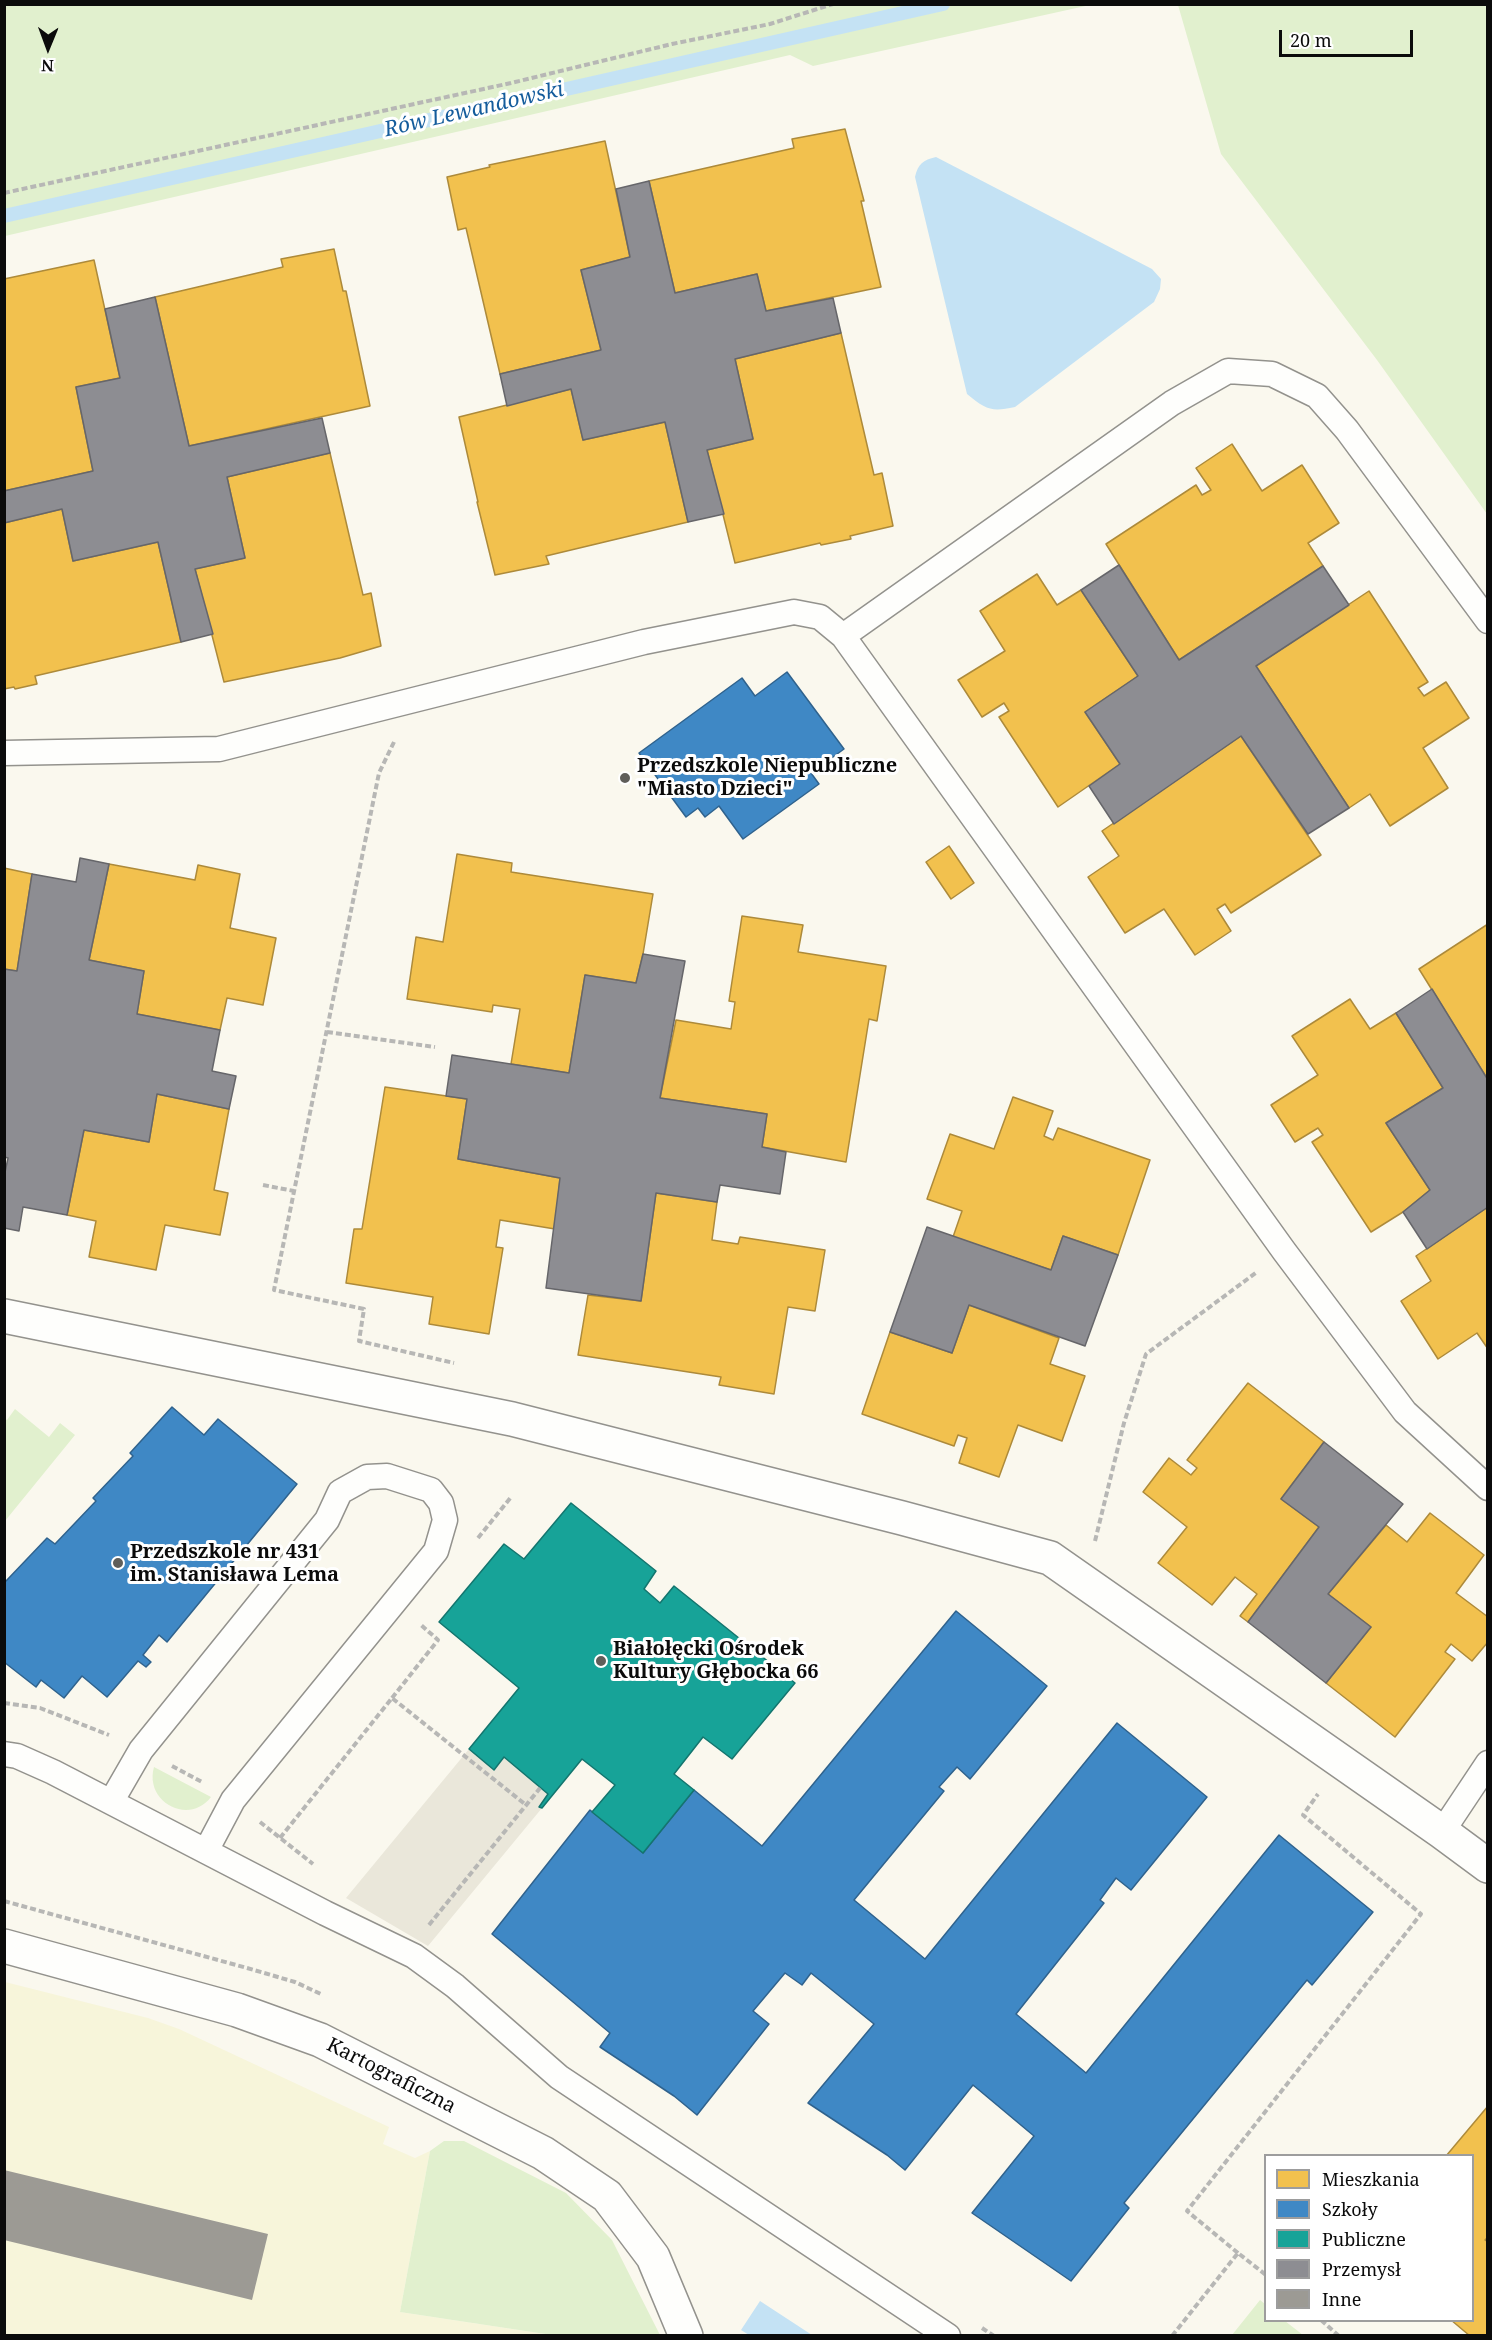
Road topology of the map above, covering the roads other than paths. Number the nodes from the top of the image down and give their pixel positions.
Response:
1 (1488, 621) edge
2 (843, 636) junction
3 (4, 753) edge
4 (4, 1316) edge
5 (1488, 1488) edge
6 (4, 1754) edge
7 (1488, 1764) edge
8 (111, 1802) junction
9 (1442, 1832) junction
10 (206, 1851) junction
11 (1488, 1866) edge
12 (4, 1946) edge
13 (686, 2336) edge
14 (948, 2336) edge

1 - 2 lane
2 - 3 lane
2 - 5 lane
4 - 9 street
6 - 8 lane
7 - 9 lane
8 - 10 lane
8 - 10 lane
9 - 11 street
10 - 14 lane
12 - 13 street, Kartograficzna

